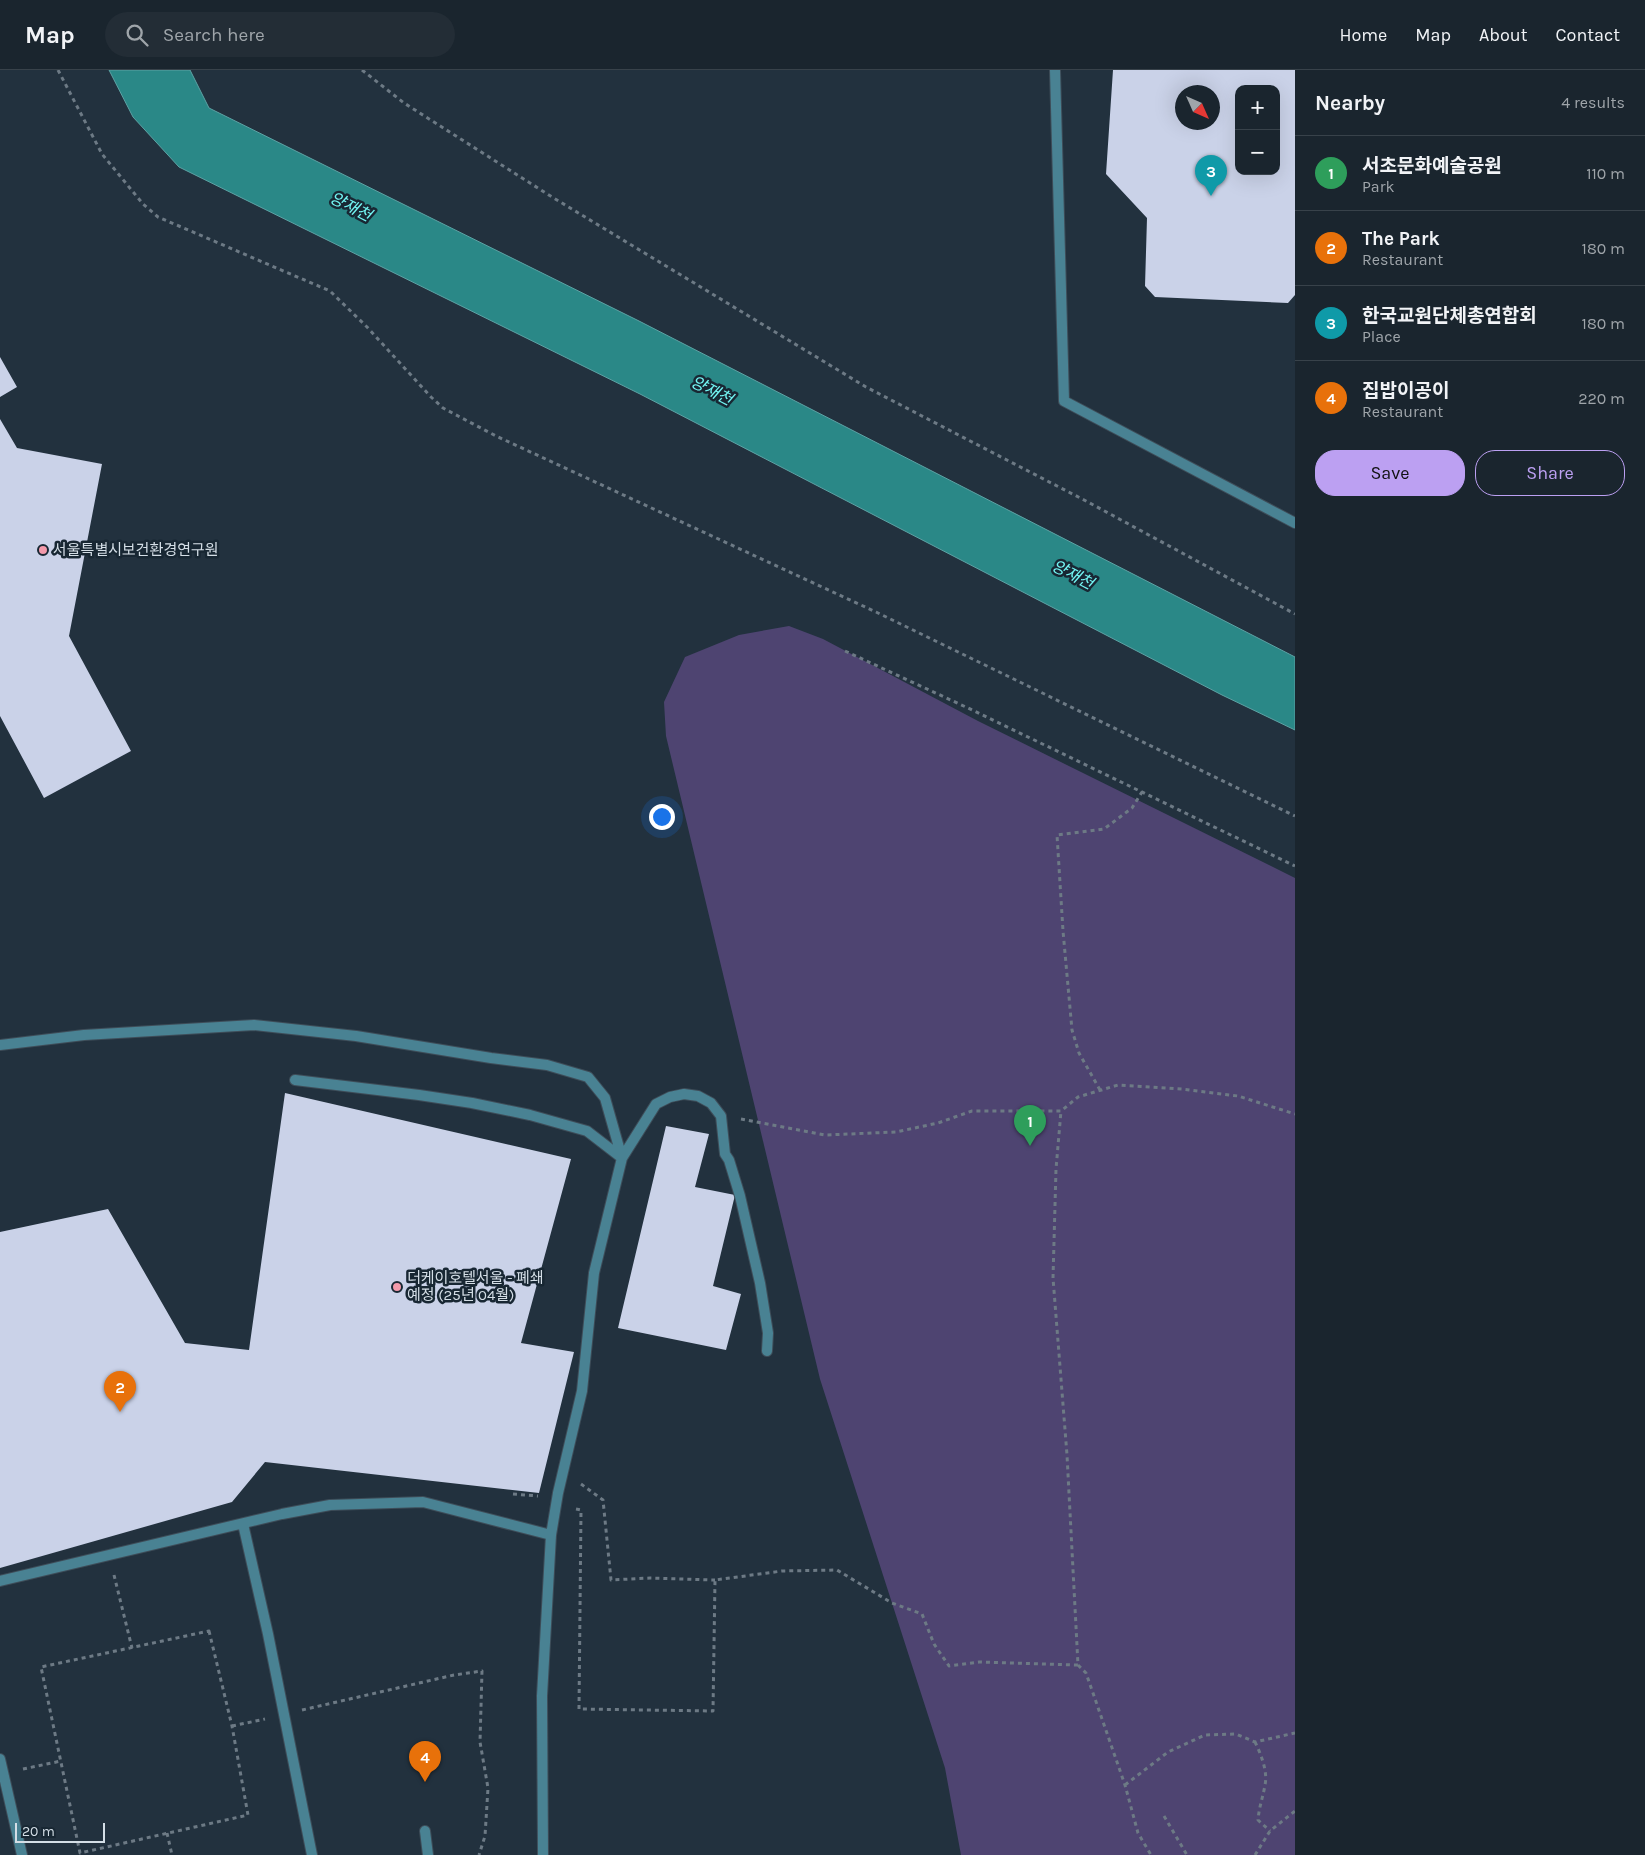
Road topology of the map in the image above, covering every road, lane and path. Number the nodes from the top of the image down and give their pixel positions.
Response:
1 (58, 70) edge
2 (362, 70) edge
3 (1055, 70) edge
4 (1295, 523) edge
5 (1295, 614) edge
6 (845, 650) dead end
7 (1142, 792) junction
8 (1295, 816) edge
9 (1295, 866) edge
10 (0, 1045) edge
11 (296, 1080) dead end
12 (1100, 1090) junction
13 (1061, 1111) junction
14 (1295, 1114) edge
15 (721, 1116) junction
16 (622, 1158) junction
17 (767, 1351) dead end
18 (580, 1483) dead end
19 (581, 1510) dead end
20 (244, 1524) junction
21 (552, 1535) junction
22 (109, 1556) junction
23 (714, 1580) junction
24 (0, 1581) edge
25 (132, 1648) junction
26 (1078, 1665) junction
27 (285, 1714) junction
28 (232, 1726) junction
29 (1295, 1733) edge
30 (1255, 1742) junction
31 (0, 1759) edge
32 (61, 1761) junction
33 (4, 1774) junction
34 (1126, 1785) junction
35 (1295, 1811) edge
36 (1164, 1816) dead end
37 (425, 1831) dead end
38 (1270, 1831) junction
39 (167, 1833) junction
40 (22, 1855) edge
41 (172, 1855) edge
42 (312, 1855) edge
43 (428, 1855) edge
44 (479, 1855) edge
45 (543, 1855) edge
46 (1152, 1855) edge
47 (1187, 1855) edge
48 (1255, 1855) edge

1 - 8 path
2 - 5 path
3 - 4 street
6 - 7 path
7 - 9 path
7 - 12 path
10 - 16 street
11 - 16 street
12 - 13 path
12 - 14 path
13 - 15 path
13 - 26 path
15 - 16 street
15 - 17 street
16 - 21 street
18 - 23 path
19 - 23 path
20 - 21 street
20 - 22 street
20 - 27 street
21 - 45 street
22 - 24 street
22 - 25 path
23 - 26 path
25 - 28 path
25 - 32 path
26 - 34 path
27 - 28 path
27 - 42 street
27 - 44 path
28 - 39 path
29 - 30 path
30 - 34 path
30 - 38 path
31 - 33 street
32 - 33 path
32 - 39 path
33 - 40 street
34 - 46 path
35 - 38 path
36 - 47 path
37 - 43 street
38 - 48 path
39 - 41 path

